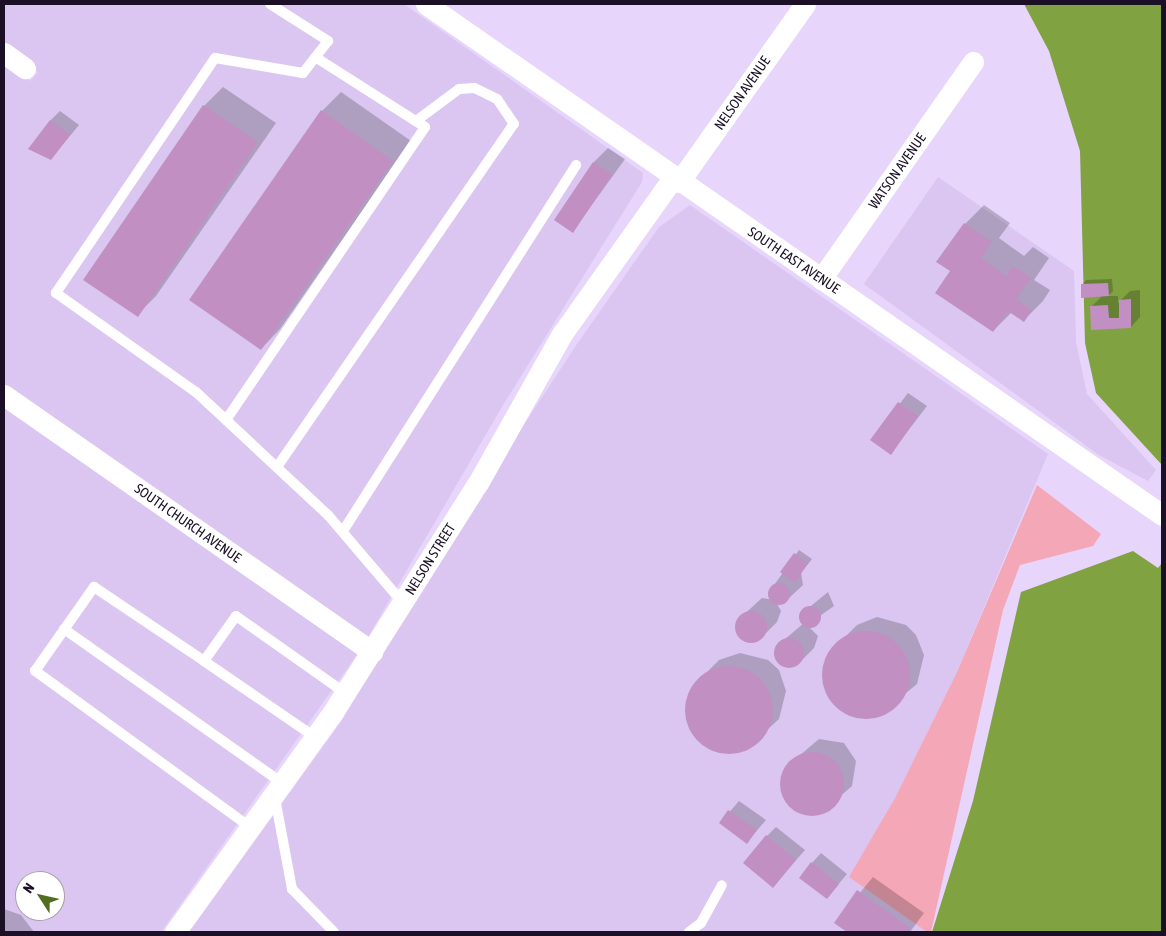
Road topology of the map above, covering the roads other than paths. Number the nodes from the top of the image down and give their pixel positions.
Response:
1 (270, 4) edge
2 (426, 4) edge
3 (806, 4) edge
4 (4, 52) edge
5 (315, 57) junction
6 (973, 62) dead end
7 (25, 68) dead end
8 (416, 121) junction
9 (576, 164) dead end
10 (676, 180) junction
11 (821, 279) junction
12 (4, 395) edge
13 (226, 420) junction
14 (278, 467) junction
15 (1161, 514) edge
16 (343, 532) junction
17 (403, 603) junction
18 (64, 629) junction
19 (372, 652) junction
20 (204, 661) junction
21 (345, 693) junction
22 (316, 737) junction
23 (278, 789) junction
24 (250, 827) junction
25 (722, 886) dead end
26 (175, 932) edge
27 (334, 932) edge
28 (689, 932) edge

1 - 5 lane
2 - 10 street, SOUTH EAST AVENUE
3 - 10 street, NELSON AVENUE
4 - 7 street
5 - 8 lane
5 - 13 lane
6 - 11 street, WATSON AVENUE
8 - 13 lane
8 - 14 lane
9 - 16 lane
10 - 11 street, SOUTH EAST AVENUE
10 - 17 street, NELSON STREET
11 - 15 street, SOUTH EAST AVENUE
12 - 19 street, SOUTH CHURCH AVENUE
13 - 14 lane
14 - 16 lane
16 - 17 lane
17 - 19 street, NELSON STREET
18 - 20 lane
18 - 23 lane
18 - 24 lane
19 - 21 street, NELSON STREET
20 - 21 lane
20 - 22 lane
21 - 22 street, NELSON STREET
22 - 23 street, NELSON STREET
23 - 24 street, NELSON STREET
23 - 27 lane
24 - 26 street, NELSON STREET
25 - 28 lane

